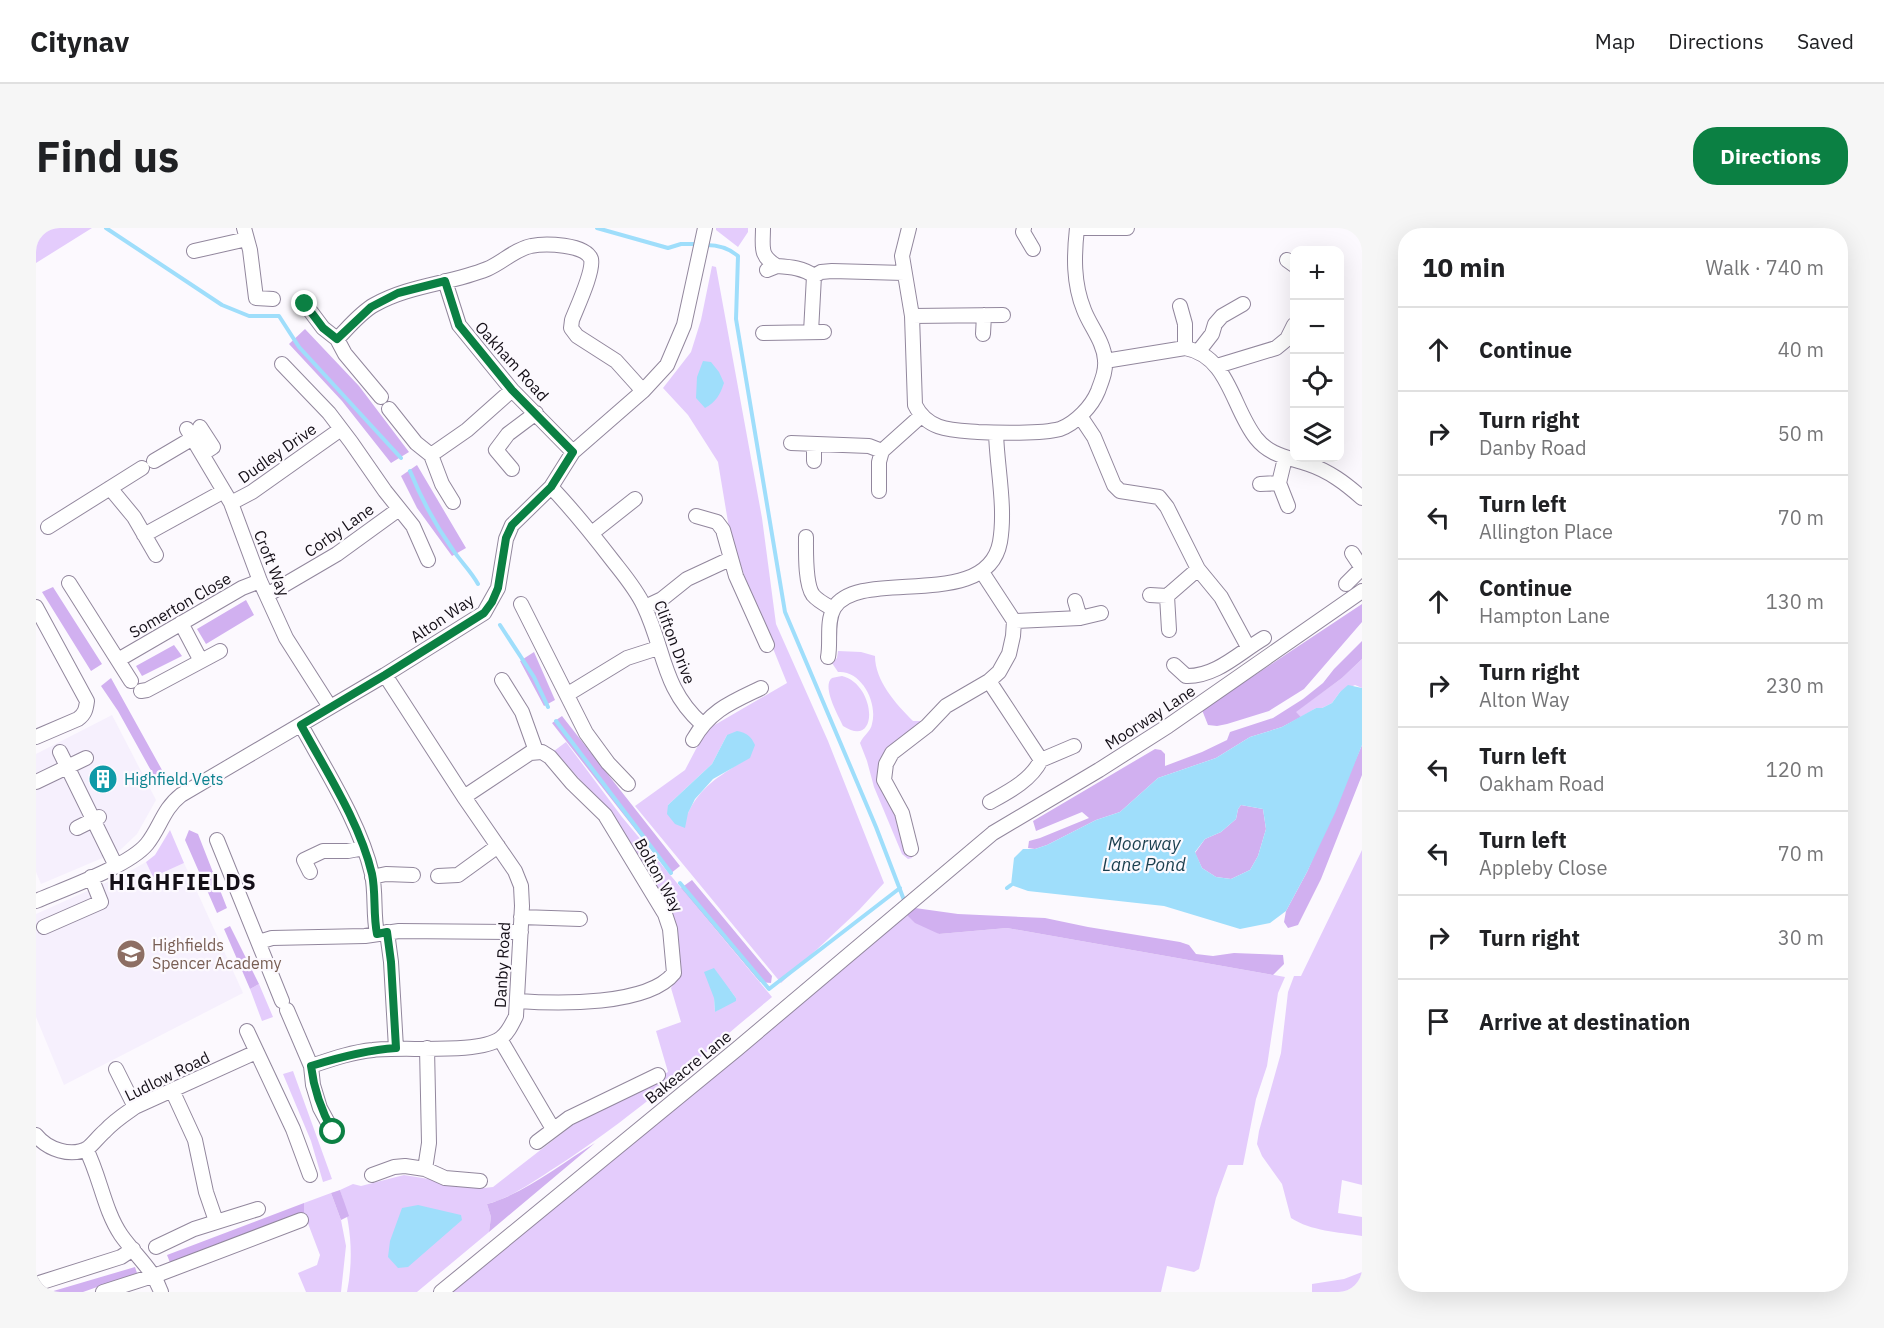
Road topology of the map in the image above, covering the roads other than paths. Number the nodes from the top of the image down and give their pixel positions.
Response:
1 (763, 228) edge
2 (909, 228) edge
3 (1024, 228) edge
4 (1077, 228) edge
5 (1084, 228) edge
6 (1127, 228) edge
7 (705, 231) edge
8 (246, 235) edge
9 (1033, 249) dead end
10 (194, 251) dead end
11 (904, 273) junction
12 (814, 276) junction
13 (445, 281) junction
14 (273, 299) dead end
15 (305, 304) dead end
16 (1243, 304) dead end
17 (1180, 306) dead end
18 (984, 315) junction
19 (1003, 315) dead end
20 (912, 316) junction
21 (763, 333) dead end
22 (1290, 333) edge
23 (983, 334) dead end
24 (337, 339) junction
25 (1191, 350) junction
26 (1106, 361) junction
27 (282, 363) dead end
28 (1217, 366) junction
29 (512, 390) junction
30 (643, 391) junction
31 (536, 412) junction
32 (921, 416) junction
33 (1080, 416) junction
34 (341, 429) junction
35 (996, 433) junction
36 (791, 443) dead end
37 (814, 444) junction
38 (882, 451) junction
39 (573, 452) junction
40 (431, 455) junction
41 (1285, 458) junction
42 (814, 461) dead end
43 (512, 470) dead end
44 (1278, 483) junction
45 (1260, 484) dead end
46 (551, 487) junction
47 (110, 488) junction
48 (385, 491) joint
49 (879, 491) dead end
50 (227, 497) junction
51 (1362, 498) edge
52 (635, 499) dead end
53 (453, 502) dead end
54 (1288, 506) dead end
55 (399, 508) junction
56 (696, 516) dead end
57 (48, 527) dead end
58 (592, 533) junction
59 (144, 536) junction
60 (806, 537) dead end
61 (1352, 553) dead end
62 (156, 555) dead end
63 (730, 559) junction
64 (428, 560) dead end
65 (1362, 568) edge
66 (1198, 569) junction
67 (982, 572) junction
68 (260, 580) junction
69 (69, 583) dead end
70 (1346, 584) dead end
71 (1362, 591) edge
72 (267, 595) junction
73 (1150, 595) dead end
74 (1167, 596) junction
75 (1075, 601) dead end
76 (521, 604) dead end
77 (36, 607) edge
78 (645, 607) junction
79 (833, 609) junction
80 (1101, 613) dead end
81 (1080, 618) junction
82 (1014, 621) junction
83 (181, 623) junction
84 (1169, 630) dead end
85 (1264, 638) dead end
86 (767, 645) dead end
87 (1248, 647) junction
88 (658, 648) junction
89 (220, 651) dead end
90 (828, 657) dead end
91 (118, 660) junction
92 (201, 661) junction
93 (1174, 665) dead end
94 (385, 675) junction
95 (502, 680) dead end
96 (989, 681) junction
97 (761, 688) dead end
98 (568, 694) junction
99 (330, 707) junction
100 (702, 724) junction
101 (301, 725) junction
102 (36, 737) edge
103 (693, 740) dead end
104 (1074, 746) dead end
105 (60, 752) dead end
106 (536, 752) junction
107 (86, 758) dead end
108 (68, 766) junction
109 (1038, 766) junction
110 (36, 782) edge
111 (628, 784) dead end
112 (464, 796) junction
113 (990, 802) dead end
114 (96, 819) junction
115 (77, 828) dead end
116 (217, 840) dead end
117 (498, 846) junction
118 (364, 848) junction
119 (911, 849) dead end
120 (116, 866) junction
121 (954, 866) joint
122 (310, 872) dead end
123 (413, 875) dead end
124 (438, 876) dead end
125 (90, 877) junction
126 (372, 877) junction
127 (36, 901) edge
128 (521, 917) junction
129 (580, 919) dead end
130 (44, 927) dead end
131 (521, 932) junction
132 (382, 933) junction
133 (259, 942) junction
134 (518, 1001) junction
135 (247, 1031) dead end
136 (500, 1039) junction
137 (396, 1048) junction
138 (427, 1048) junction
139 (256, 1052) junction
140 (311, 1066) junction
141 (116, 1069) dead end
142 (658, 1075) dead end
143 (172, 1090) junction
144 (135, 1107) junction
145 (553, 1129) junction
146 (333, 1132) dead end
147 (537, 1142) dead end
148 (38, 1144) edge
149 (86, 1149) junction
150 (425, 1169) junction
151 (310, 1174) dead end
152 (372, 1174) dead end
153 (480, 1181) dead end
154 (258, 1209) dead end
155 (301, 1220) dead end
156 (216, 1221) junction
157 (156, 1247) dead end
158 (133, 1249) junction
159 (154, 1275) junction
160 (36, 1284) edge
161 (103, 1292) edge
162 (161, 1292) edge
163 (441, 1292) edge

1 - 12 street
2 - 11 street
3 - 9 street
4 - 26 street
5 - 6 street
7 - 30 street, Alton Way
8 - 10 street
8 - 14 street
11 - 12 street
11 - 20 street
12 - 21 street
13 - 24 street
13 - 29 street, Oakham Road
13 - 30 street
15 - 24 street
16 - 25 street
17 - 25 street
18 - 19 street
18 - 20 street
18 - 23 street
20 - 32 street
22 - 28 street
24 - 40 street
25 - 26 street
25 - 28 street
26 - 33 street
27 - 34 street, Dudley Drive
28 - 41 street
29 - 31 street, Oakham Road
29 - 40 street
30 - 39 street, Alton Way
31 - 39 street, Oakham Road
31 - 43 street
32 - 35 street
32 - 38 street
33 - 35 street
33 - 66 street
34 - 48 street, Dudley Drive
34 - 50 street, Dudley Drive
35 - 67 street
36 - 37 street
37 - 38 street
37 - 42 street
38 - 49 street
39 - 46 street, Alton Way
40 - 53 street
41 - 44 street
41 - 51 street
44 - 45 street
44 - 54 street
46 - 58 street, Clifton Drive
46 - 94 street, Alton Way
47 - 50 street, Croft Way
47 - 57 street
47 - 59 street
48 - 55 street, Corby Lane
50 - 59 street, Dudley Drive
50 - 68 street, Croft Way
52 - 58 street
55 - 64 street, Corby Lane
55 - 72 street, Corby Lane
56 - 63 street
58 - 78 street, Clifton Drive
59 - 62 street
60 - 79 street
61 - 65 street
63 - 78 street
63 - 86 street
65 - 70 street
66 - 74 street
66 - 87 street
67 - 79 street
67 - 82 street
68 - 72 street, Croft Way
68 - 83 street, Somerton Close
69 - 91 street, Somerton Close
71 - 121 street, Moorway Lane
72 - 99 street, Croft Way
73 - 74 street
74 - 84 street
75 - 81 street
76 - 98 street
77 - 102 street
78 - 88 street, Clifton Drive
79 - 90 street
80 - 81 street
81 - 82 street
82 - 96 street
83 - 91 street, Somerton Close
83 - 92 street
85 - 87 street
87 - 93 street
88 - 98 street
88 - 100 street, Clifton Drive
89 - 92 street
91 - 92 street, Somerton Close
94 - 99 street, Alton Way
94 - 112 street, Danby Road
95 - 106 street
96 - 109 street
96 - 119 street
97 - 100 street
98 - 111 street
99 - 101 street, Alton Way
100 - 103 street
101 - 118 street
101 - 120 street, Alton Way
104 - 109 street
105 - 108 street
106 - 112 street
106 - 134 street, Bolton Way
107 - 108 street
108 - 110 street
108 - 114 street
109 - 113 street
112 - 117 street, Danby Road
114 - 115 street
114 - 120 street
116 - 133 street
117 - 124 street
117 - 128 street, Danby Road
118 - 122 street
118 - 126 street
120 - 125 street
121 - 163 street, Bakeacre Lane
123 - 126 street
125 - 127 street
125 - 130 street
126 - 132 street
128 - 129 street
128 - 131 street, Danby Road
131 - 132 street
131 - 134 street, Danby Road
132 - 133 street
132 - 137 street
133 - 140 street
134 - 136 street, Danby Road
135 - 139 street
136 - 138 street
136 - 145 street
137 - 138 street
137 - 140 street
138 - 150 street
139 - 143 street, Ludlow Road
139 - 151 street
140 - 146 street
141 - 144 street
142 - 145 street
143 - 144 street, Ludlow Road
143 - 156 street
144 - 149 street, Ludlow Road
145 - 147 street
148 - 149 street
149 - 158 street
150 - 152 street
150 - 153 street
154 - 156 street
155 - 159 street
156 - 157 street
158 - 159 street
158 - 160 street
159 - 161 street
159 - 162 street

